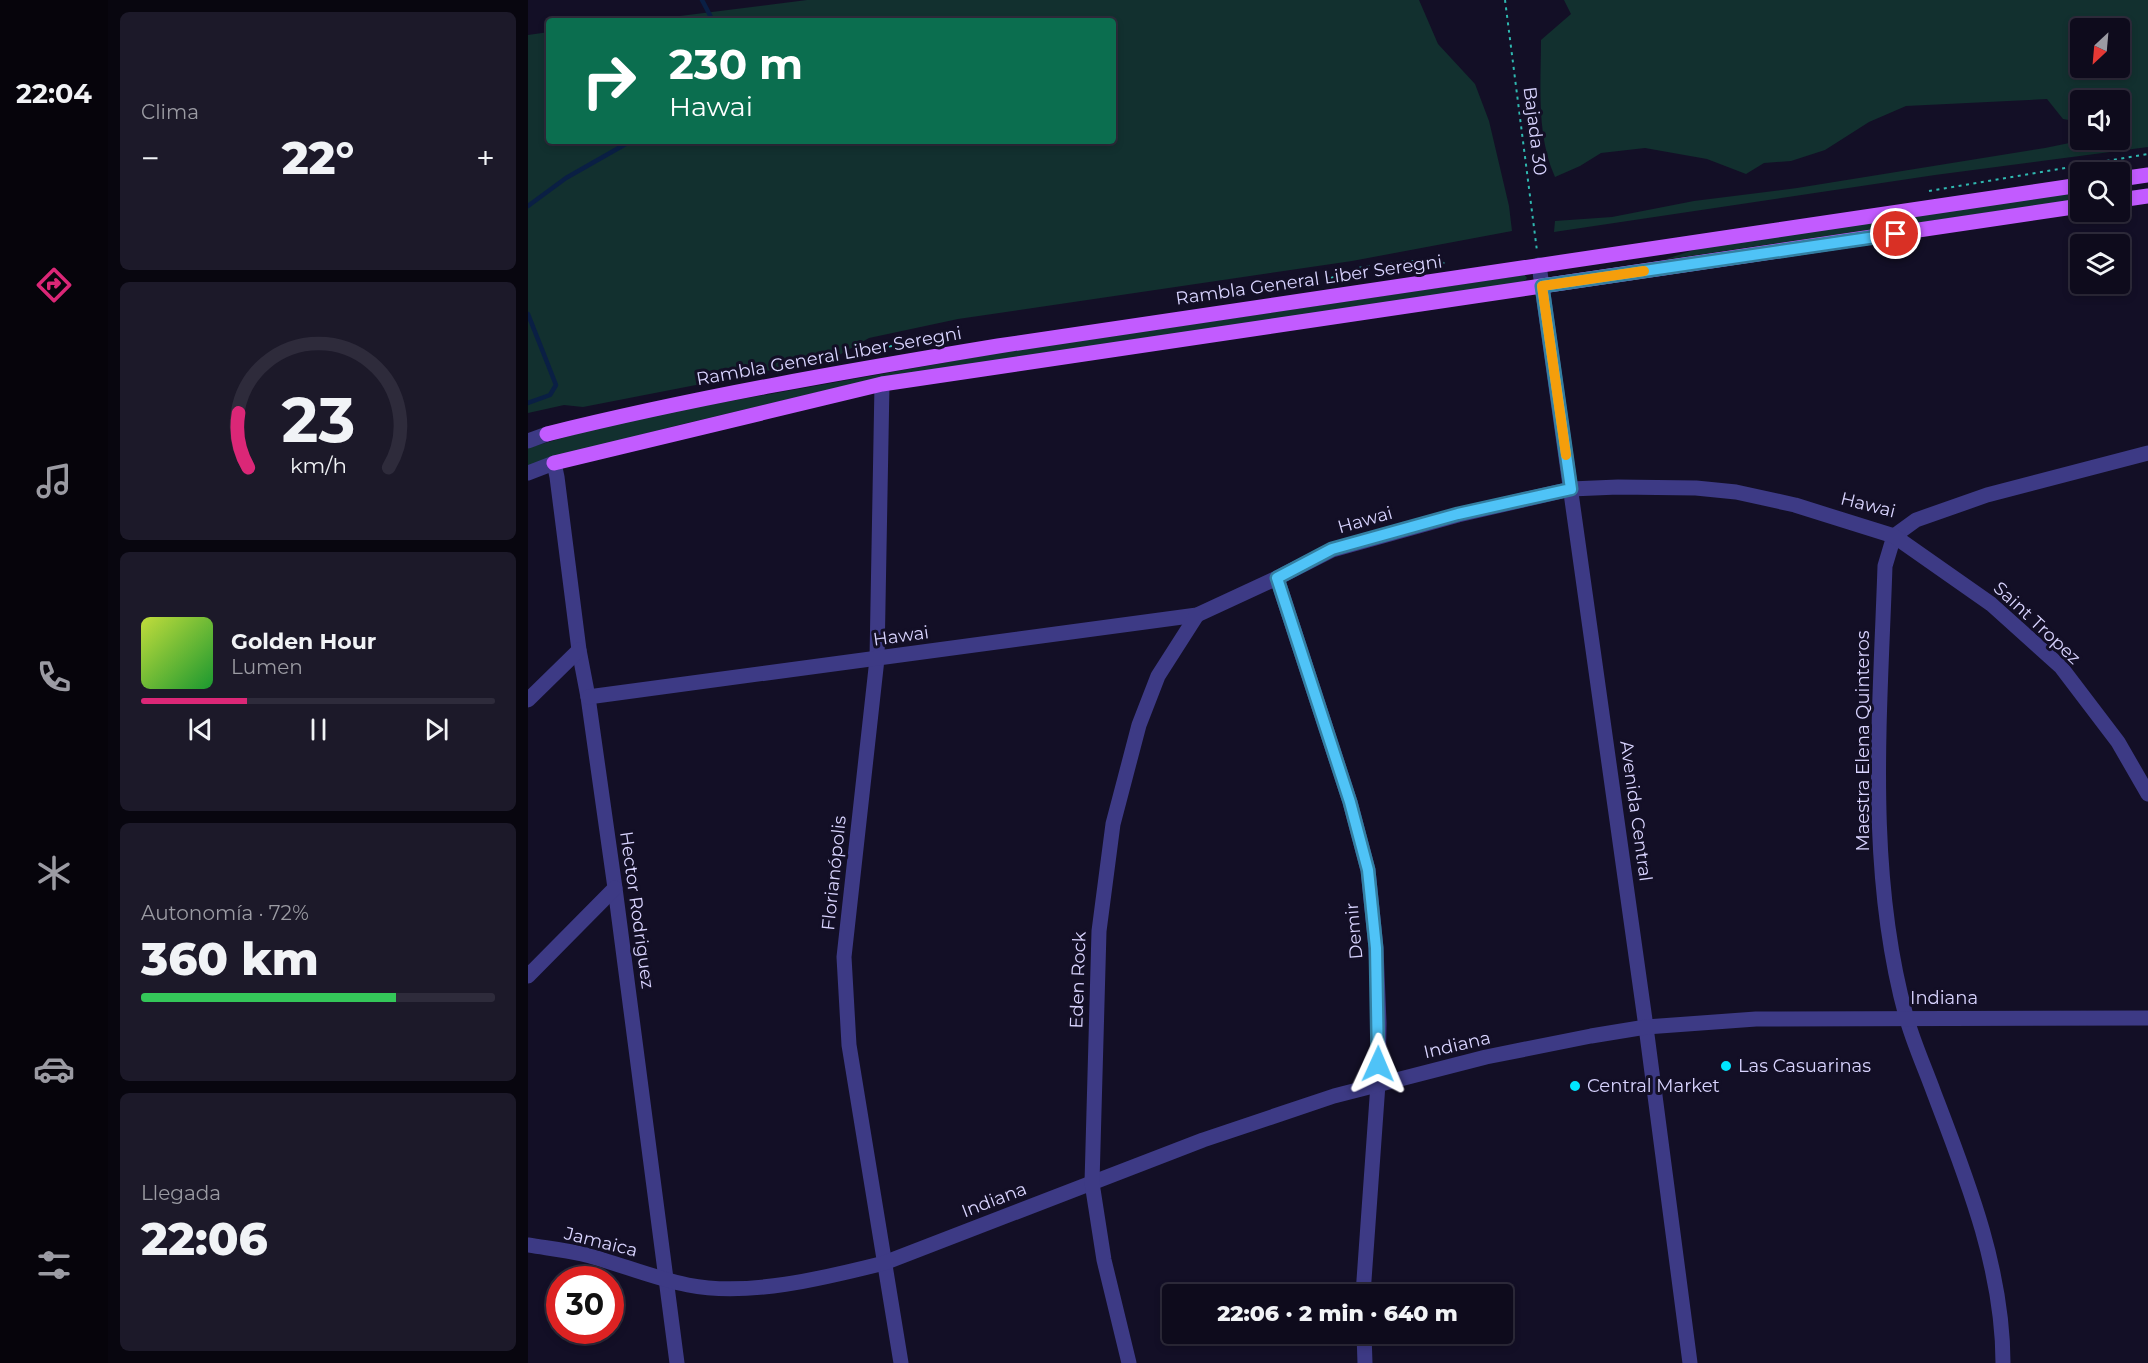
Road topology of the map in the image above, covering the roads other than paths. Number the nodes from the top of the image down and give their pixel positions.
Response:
1 (2148, 175) edge
2 (2130, 178) edge
3 (2070, 186) edge
4 (2148, 196) edge
5 (2130, 199) edge
6 (2070, 207) edge
7 (1539, 265) junction
8 (1542, 286) junction
9 (882, 384) junction
10 (547, 434) joint
11 (528, 441) edge
12 (2148, 453) edge
13 (554, 463) junction
14 (528, 473) edge
15 (1571, 489) junction
16 (1894, 536) junction
17 (1277, 578) junction
18 (1197, 615) junction
19 (579, 650) junction
20 (877, 659) junction
21 (588, 697) junction
22 (528, 700) edge
23 (2148, 794) edge
24 (615, 888) junction
25 (528, 976) edge
26 (1906, 1018) junction
27 (2148, 1018) edge
28 (1646, 1027) junction
29 (1378, 1084) junction
30 (1092, 1183) junction
31 (528, 1245) edge
32 (884, 1263) junction
33 (664, 1279) junction
34 (1364, 1284) edge
35 (1364, 1344) edge
36 (677, 1363) edge
37 (901, 1363) edge
38 (1129, 1363) edge
39 (1365, 1363) edge
40 (1690, 1363) edge
41 (2003, 1363) edge

1 - 2 main road
3 - 7 main road, Rambla General Liber Seregni
4 - 5 main road
6 - 8 main road, Rambla General Liber Seregni
7 - 8 street, Avenida Central
7 - 10 main road, Rambla General Liber Seregni
8 - 9 main road, Rambla General Liber Seregni
8 - 15 street, Avenida Central
9 - 13 main road, Rambla General Liber Seregni
9 - 20 street, Florianópolis
10 - 11 street
12 - 16 street, Hawai
13 - 14 street
13 - 19 street, Hector Rodriguez
15 - 16 street, Hawai
15 - 17 street, Hawai
15 - 28 street, Avenida Central
16 - 23 street, Saint Tropez
16 - 26 street, Maestra Elena Quinteros
17 - 18 street, Hawai
17 - 29 street, Demir
18 - 20 street, Hawai
18 - 30 street, Eden Rock
19 - 21 street, Hector Rodriguez
19 - 22 street
20 - 21 street, Hawai
20 - 32 street, Florianópolis
21 - 24 street, Hector Rodriguez
24 - 25 street
24 - 33 street, Hector Rodriguez
26 - 27 street, Indiana
26 - 28 street, Indiana
26 - 41 street, Maestra Elena Quinteros
28 - 29 street, Indiana
28 - 40 street, Avenida Central
29 - 30 street, Indiana
29 - 34 street, Demir
30 - 32 street, Indiana
30 - 38 street, Eden Rock
31 - 33 street, Jamaica
32 - 33 street, Indiana
32 - 37 street, Florianópolis
33 - 36 street, Hector Rodriguez
35 - 39 street

